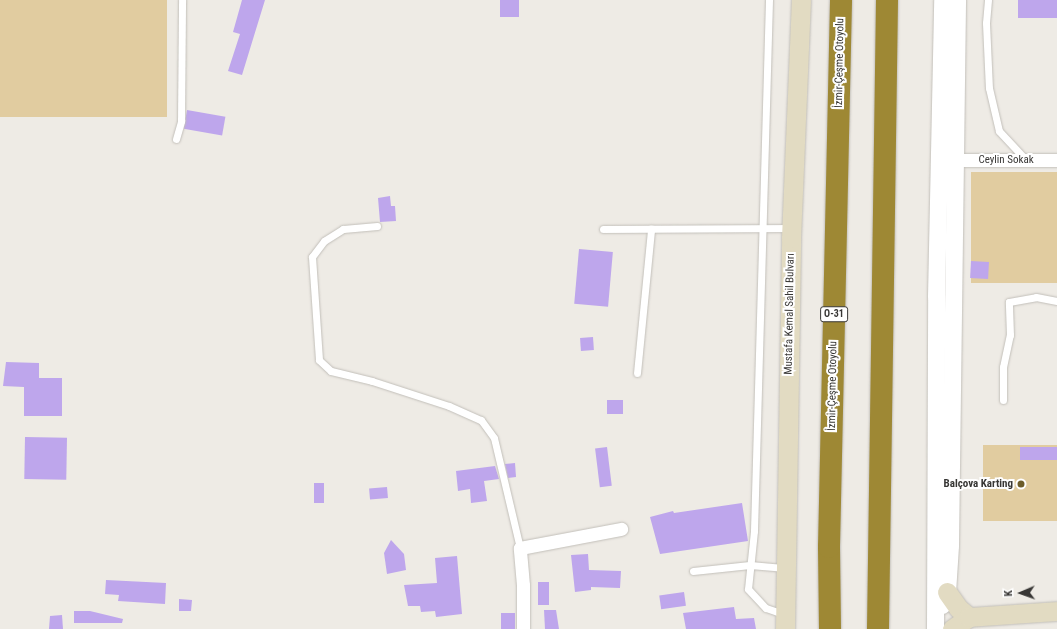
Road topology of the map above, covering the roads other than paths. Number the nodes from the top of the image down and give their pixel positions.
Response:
1 (182, 0) edge
2 (769, 0) edge
3 (801, 0) edge
4 (841, 0) edge
5 (887, 0) edge
6 (942, 0) edge
7 (957, 0) edge
8 (988, 0) edge
9 (176, 139) dead end
10 (955, 160) junction
11 (1026, 160) junction
12 (1057, 160) edge
13 (377, 226) dead end
14 (762, 228) junction
15 (792, 228) junction
16 (651, 229) junction
17 (604, 230) dead end
18 (1057, 301) edge
19 (637, 373) dead end
20 (1003, 400) dead end
21 (621, 529) dead end
22 (520, 548) junction
23 (750, 565) junction
24 (786, 568) junction
25 (693, 571) dead end
26 (946, 592) junction
27 (1057, 611) edge
28 (969, 617) junction
29 (785, 622) edge
30 (941, 627) edge
31 (523, 629) edge
32 (830, 629) edge
33 (878, 629) edge

1 - 9 lane
2 - 14 lane
3 - 15 main road, Mustafa Kemal Sahil Bulvarı
4 - 32 highway, İzmir-Çeşme Otoyolu / O-31
5 - 33 highway
6 - 30 street
7 - 10 street
8 - 11 lane
10 - 11 street, Ceylin Sokak
10 - 26 street
11 - 12 street, Ceylin Sokak
13 - 22 lane
14 - 15 lane
14 - 16 lane
14 - 23 lane
15 - 24 main road, Mustafa Kemal Sahil Bulvarı
16 - 17 lane
16 - 19 lane
18 - 20 lane
21 - 22 street
22 - 31 street
23 - 24 lane
23 - 25 lane
23 - 29 lane
24 - 29 main road, Mustafa Kemal Sahil Bulvarı
26 - 28 main road
26 - 30 street
27 - 28 main road
28 - 30 main road

